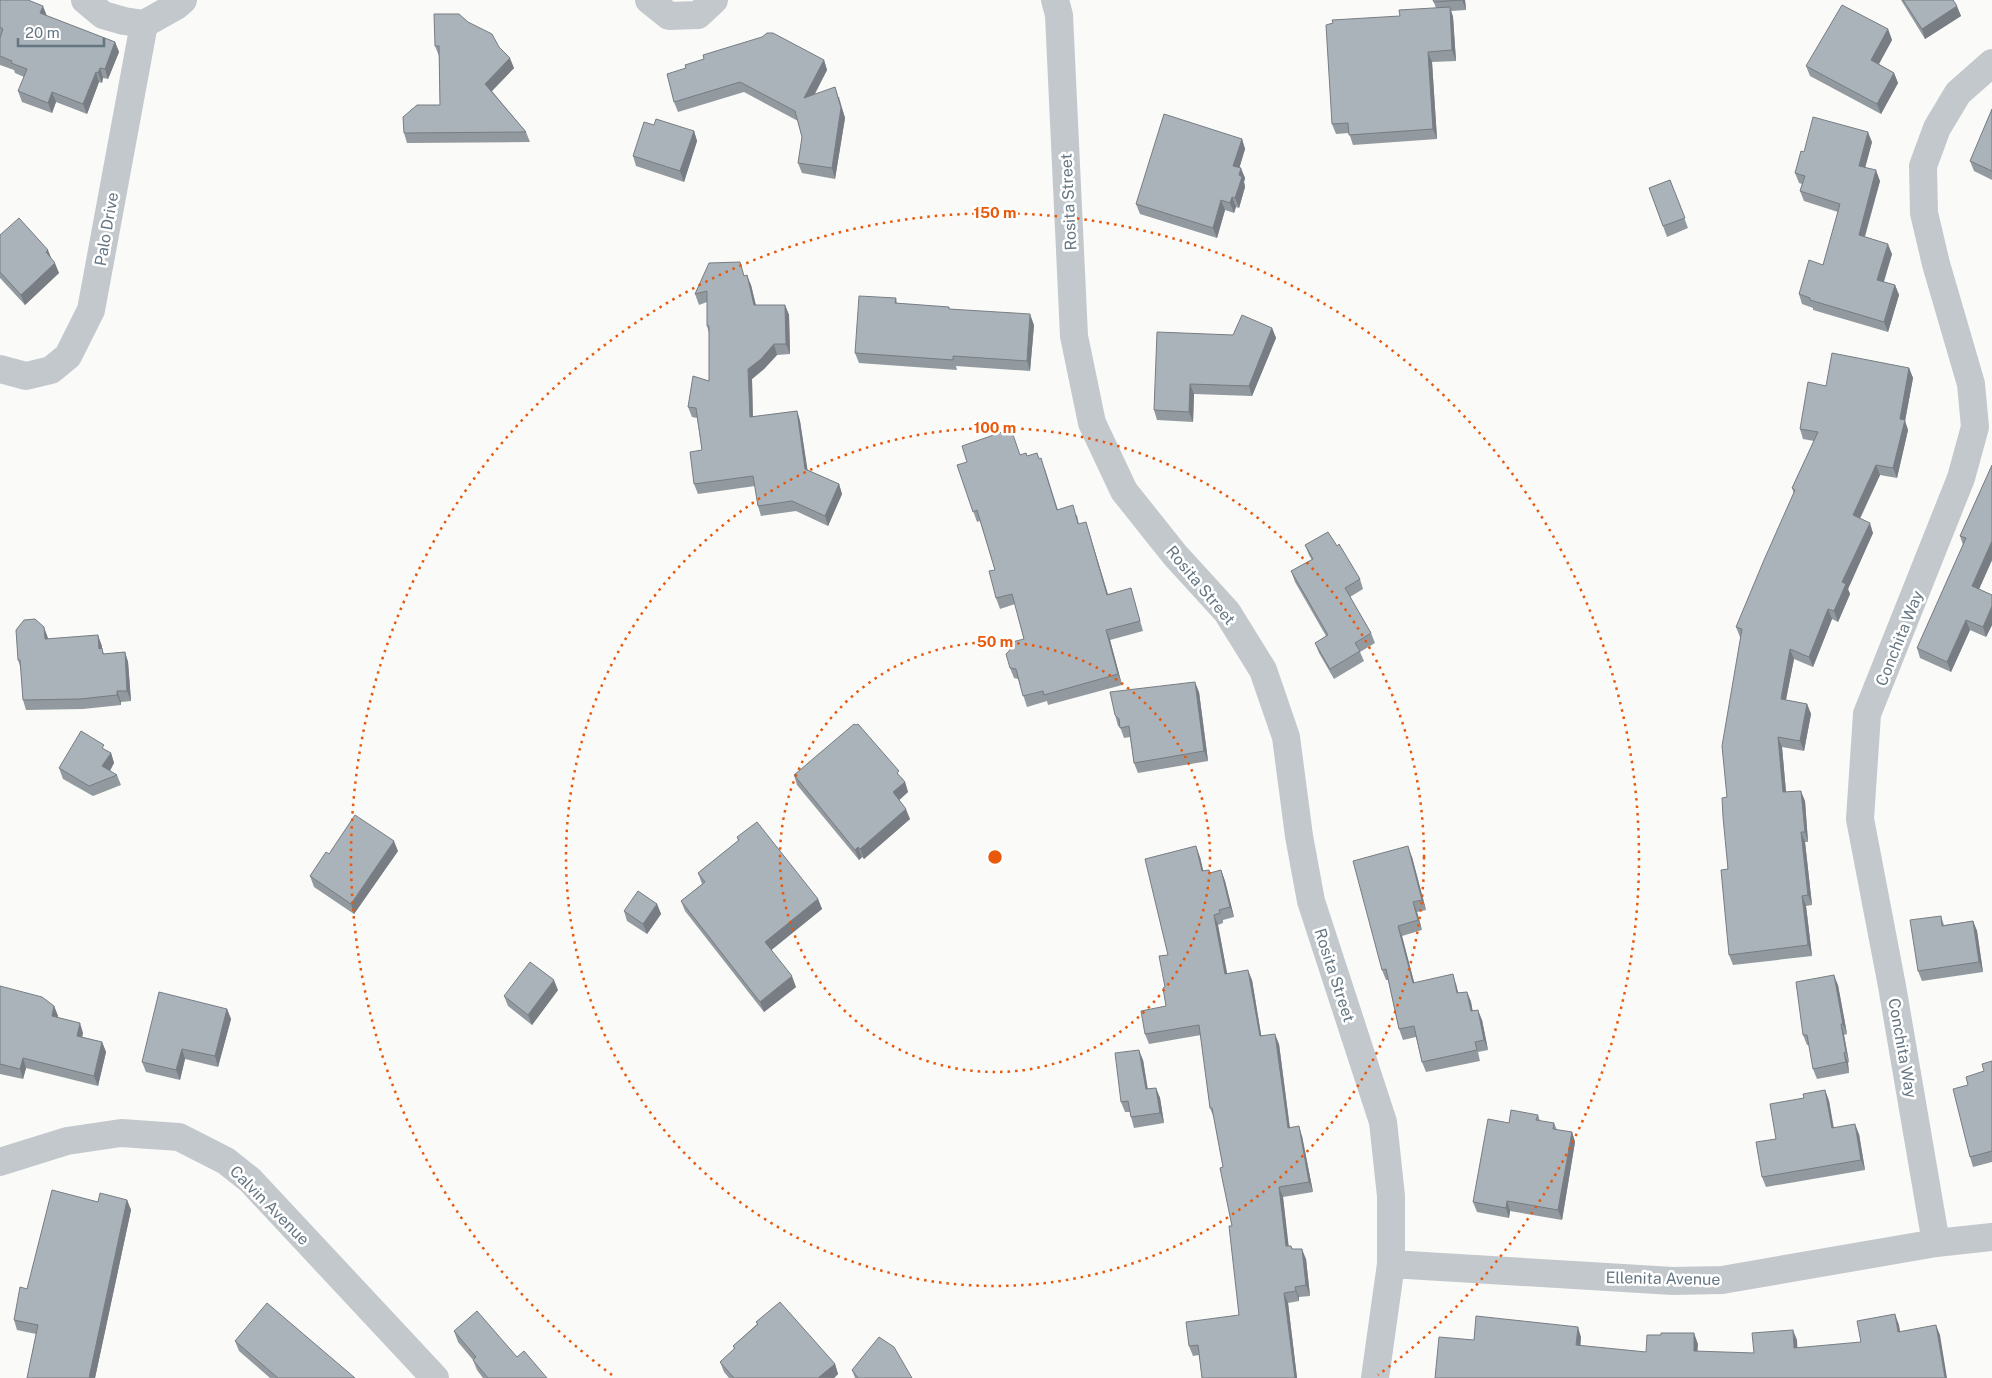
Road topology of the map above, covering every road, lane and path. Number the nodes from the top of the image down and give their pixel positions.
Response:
1 (85, 0) edge
2 (183, 0) edge
3 (648, 0) edge
4 (714, 0) edge
5 (1055, 0) edge
6 (144, 24) junction
7 (1992, 63) edge
8 (0, 369) edge
9 (0, 1162) edge
10 (1992, 1237) edge
11 (1936, 1244) junction
12 (1391, 1264) junction
13 (435, 1378) edge
14 (1375, 1378) edge

1 - 6 street
2 - 6 street
3 - 4 street
5 - 12 street, Rosita Street
6 - 8 street, Palo Drive
7 - 11 street, Conchita Way
9 - 13 street, Calvin Avenue
10 - 11 street, Ellenita Avenue
11 - 12 street, Ellenita Avenue
12 - 14 street, Rosita Street

